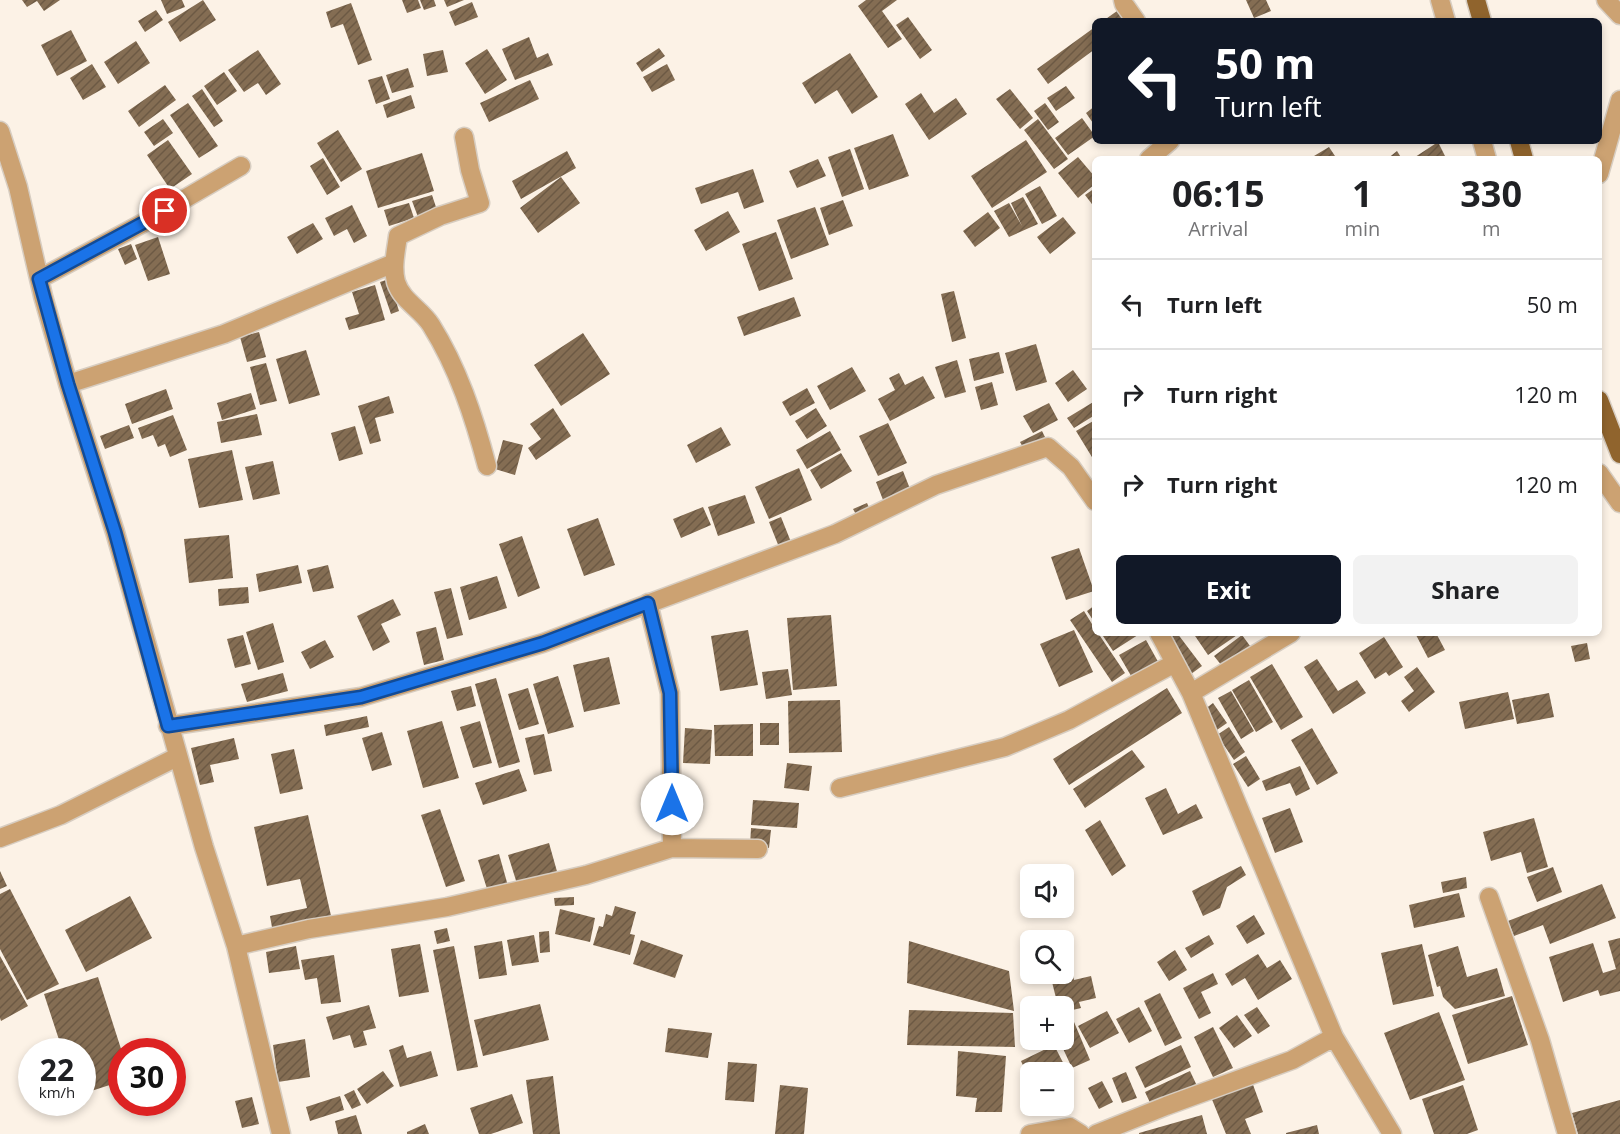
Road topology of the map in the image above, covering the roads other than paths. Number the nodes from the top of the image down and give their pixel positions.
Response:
1 (1123, 0) edge
2 (1440, 0) edge
3 (1476, 0) edge
4 (1606, 0) edge
5 (1620, 15) edge
6 (1134, 18) edge
7 (1445, 18) edge
8 (1481, 18) edge
9 (1620, 100) edge
10 (0, 131) edge
11 (464, 137) dead end
12 (1166, 144) edge
13 (1152, 156) edge
14 (1602, 163) edge
15 (241, 166) dead end
16 (394, 263) junction
17 (39, 279) junction
18 (68, 384) junction
19 (1602, 407) edge
20 (1620, 454) edge
21 (487, 466) dead end
22 (1602, 477) edge
23 (1092, 497) edge
24 (1620, 503) edge
25 (648, 603) junction
26 (1161, 636) edge
27 (1286, 636) edge
28 (1175, 663) junction
29 (1191, 693) junction
30 (168, 726) junction
31 (177, 757) junction
32 (840, 788) dead end
33 (0, 838) edge
34 (672, 848) junction
35 (758, 849) dead end
36 (1489, 897) dead end
37 (236, 946) junction
38 (1334, 1037) junction
39 (281, 1134) edge
40 (1030, 1134) edge
41 (1081, 1134) edge
42 (1096, 1134) edge
43 (1392, 1134) edge
44 (1567, 1134) edge

1 - 6 street
2 - 7 street
3 - 8 main road
4 - 5 street
9 - 14 street
10 - 17 street
11 - 16 street
12 - 13 street
15 - 17 street
16 - 18 street
16 - 21 street
17 - 18 street
18 - 30 street
19 - 20 main road
22 - 24 street
23 - 25 street
25 - 30 street
25 - 34 street
26 - 28 street
27 - 29 street
28 - 29 street
28 - 32 street
29 - 38 street
30 - 31 street
31 - 33 street
31 - 37 street
34 - 35 street
34 - 37 street
36 - 44 street
37 - 39 street
38 - 42 street
38 - 43 street
40 - 41 street

